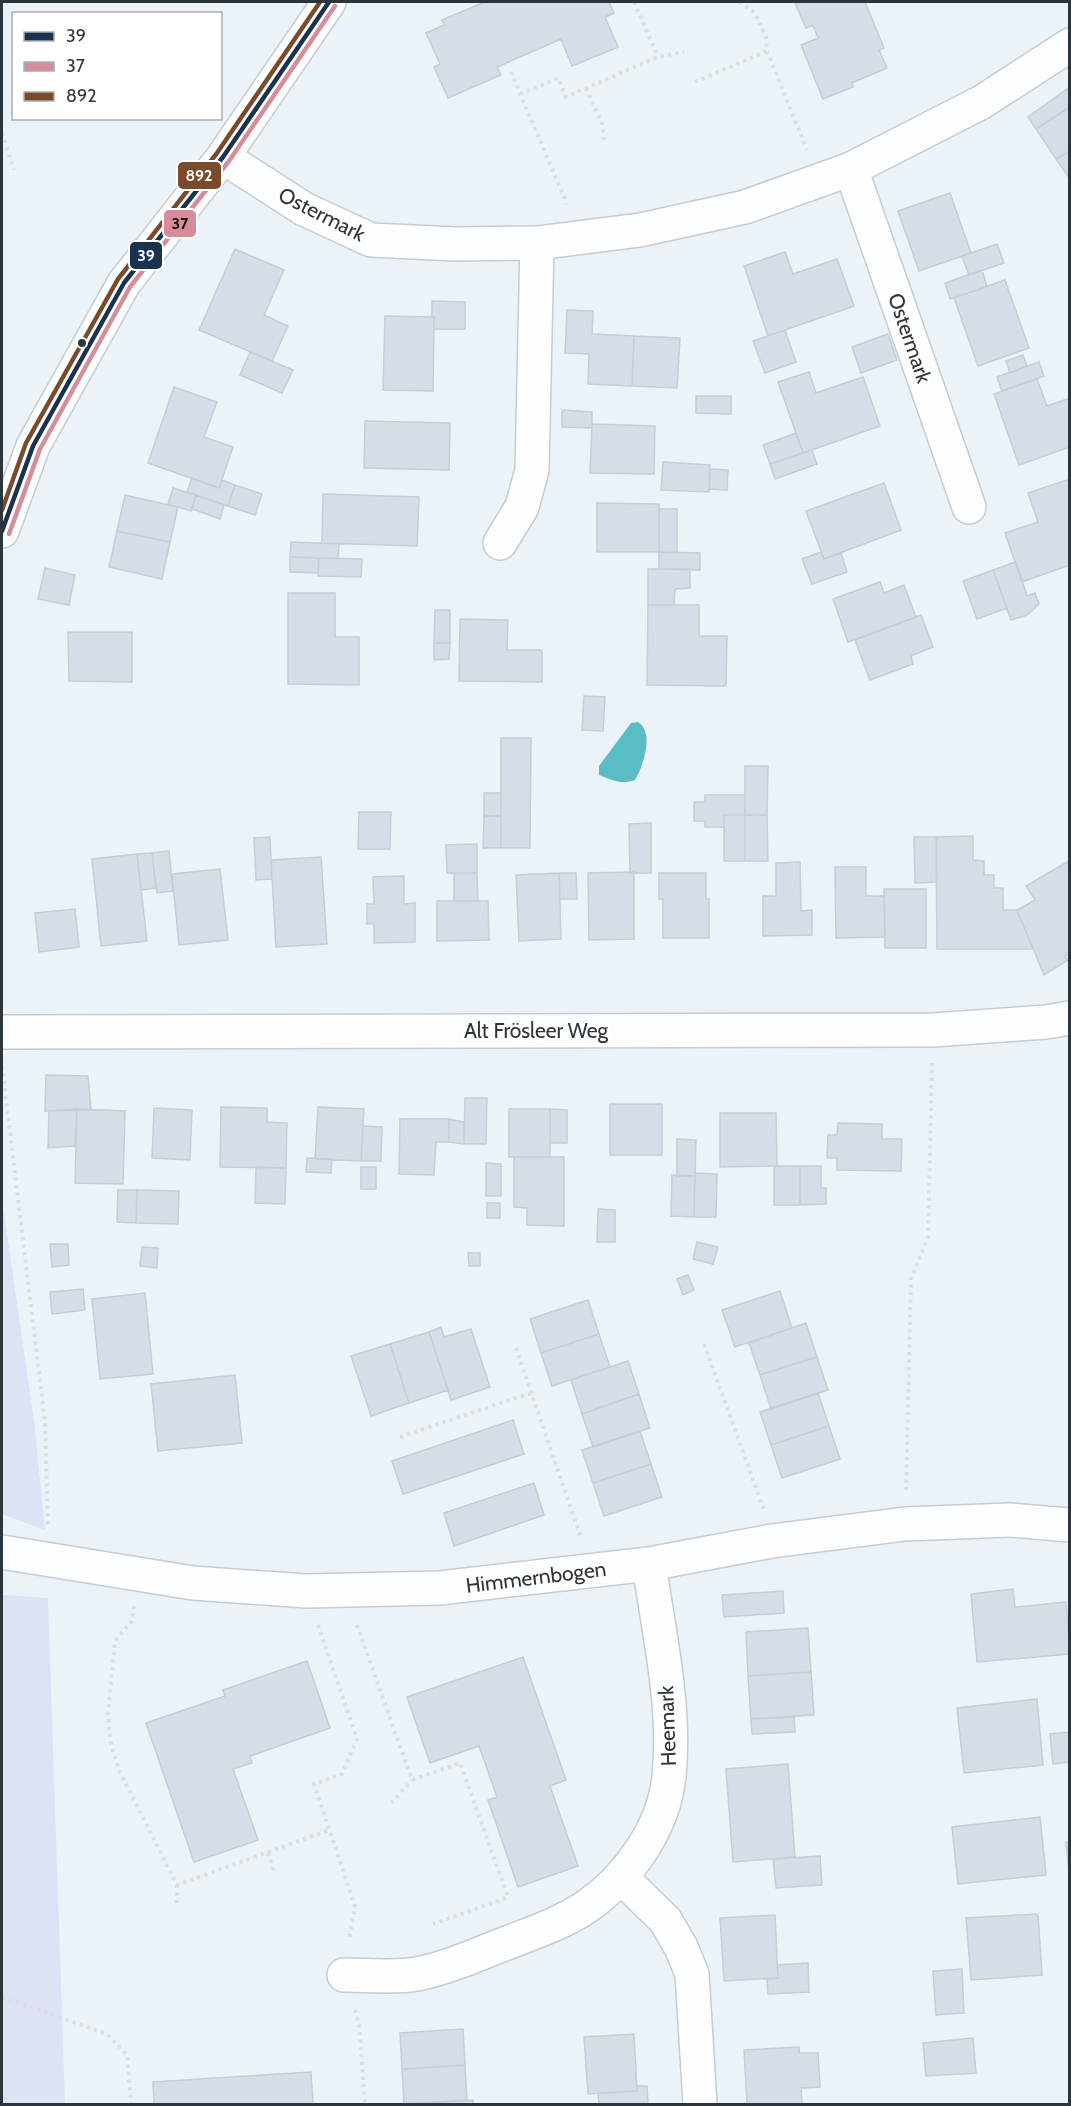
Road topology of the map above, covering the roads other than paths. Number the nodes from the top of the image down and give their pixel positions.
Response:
1 (329, 2) edge
2 (1070, 45) edge
3 (224, 157) junction
4 (851, 169) junction
5 (537, 243) junction
6 (969, 507) dead end
7 (2, 531) edge
8 (500, 543) dead end
9 (1070, 1018) edge
10 (2, 1032) edge
11 (1070, 1525) edge
12 (2, 1552) edge
13 (649, 1564) junction
14 (621, 1877) junction
15 (345, 1976) road end
16 (700, 2104) edge

1 - 3 street
2 - 4 street, Ostermark
3 - 5 street, Ostermark
3 - 7 street
4 - 5 street, Ostermark
4 - 6 street, Ostermark
5 - 8 street
9 - 10 street, Alt Frösleer Weg
11 - 13 street, Himmernbogen
12 - 13 street, Himmernbogen
13 - 14 street, Heemark
14 - 15 street, Heemark
14 - 16 street

